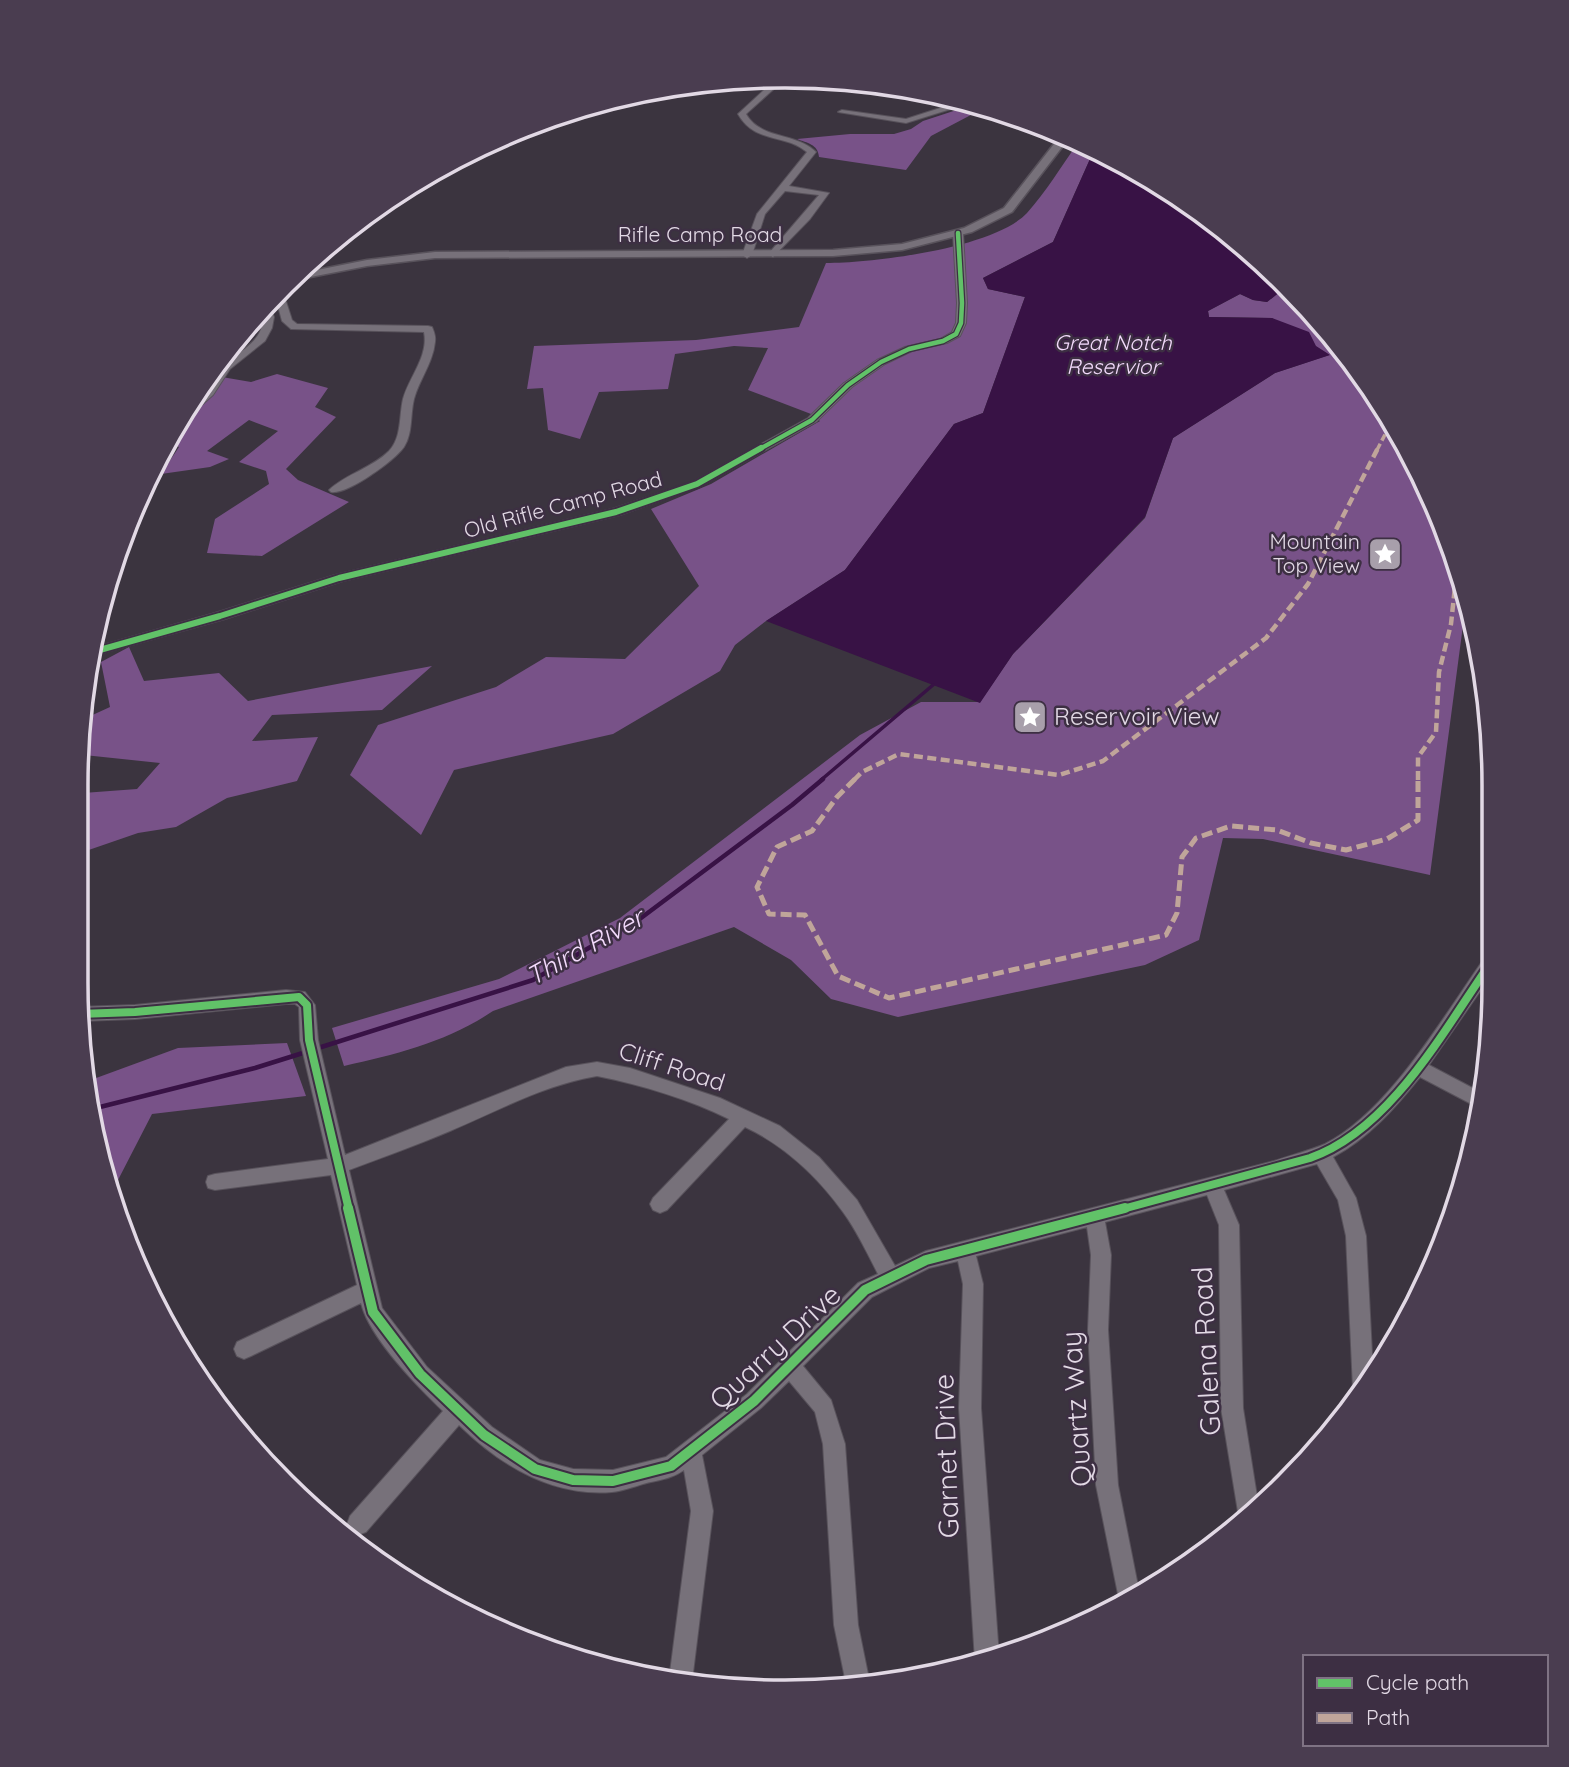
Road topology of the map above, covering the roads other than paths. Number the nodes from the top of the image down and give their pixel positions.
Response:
1 (771, 88) edge
2 (949, 108) edge
3 (842, 112) dead end
4 (1059, 144) edge
5 (784, 188) junction
6 (958, 233) junction
7 (774, 254) junction
8 (747, 255) junction
9 (310, 275) edge
10 (282, 302) edge
11 (277, 307) edge
12 (284, 307) junction
13 (268, 316) edge
14 (229, 364) edge
15 (223, 372) edge
16 (206, 396) edge
17 (335, 490) dead end
18 (101, 650) edge
19 (1482, 975) edge
20 (89, 1014) edge
21 (1417, 1067) junction
22 (1472, 1097) edge
23 (743, 1117) junction
24 (1321, 1153) junction
25 (338, 1166) junction
26 (215, 1182) dead end
27 (1212, 1185) junction
28 (660, 1204) dead end
29 (1095, 1216) junction
30 (965, 1250) junction
31 (891, 1278) junction
32 (368, 1290) junction
33 (244, 1349) dead end
34 (790, 1366) junction
35 (1362, 1372) edge
36 (458, 1410) junction
37 (690, 1451) junction
38 (1247, 1504) edge
39 (358, 1524) dead end
40 (1127, 1589) edge
41 (986, 1650) edge
42 (682, 1672) edge
43 (856, 1676) edge

1 - 5 street
2 - 3 street
4 - 6 street, Rifle Camp Road
5 - 7 street
5 - 8 street
6 - 7 street, Rifle Camp Road
6 - 18 street, Old Rifle Camp Road
7 - 8 street, Rifle Camp Road
8 - 9 street, Rifle Camp Road
10 - 12 street
11 - 12 street
12 - 17 street
13 - 14 street
15 - 16 street
19 - 21 street, Quarry Drive
20 - 25 street, Quarry Drive
21 - 22 street
21 - 24 street, Quarry Drive
23 - 25 street, Cliff Road
23 - 28 street
23 - 31 street, Cliff Road
24 - 27 street, Quarry Drive
24 - 35 street
25 - 26 street, Cliff Road
25 - 32 street, Quarry Drive
27 - 29 street, Quarry Drive
27 - 38 street, Galena Road
29 - 30 street, Quarry Drive
29 - 40 street, Quartz Way
30 - 31 street, Quarry Drive
30 - 41 street, Garnet Drive
31 - 34 street, Quarry Drive
32 - 33 street
32 - 36 street, Quarry Drive
34 - 37 street, Quarry Drive
34 - 43 street
36 - 37 street, Quarry Drive
36 - 39 street
37 - 42 street

